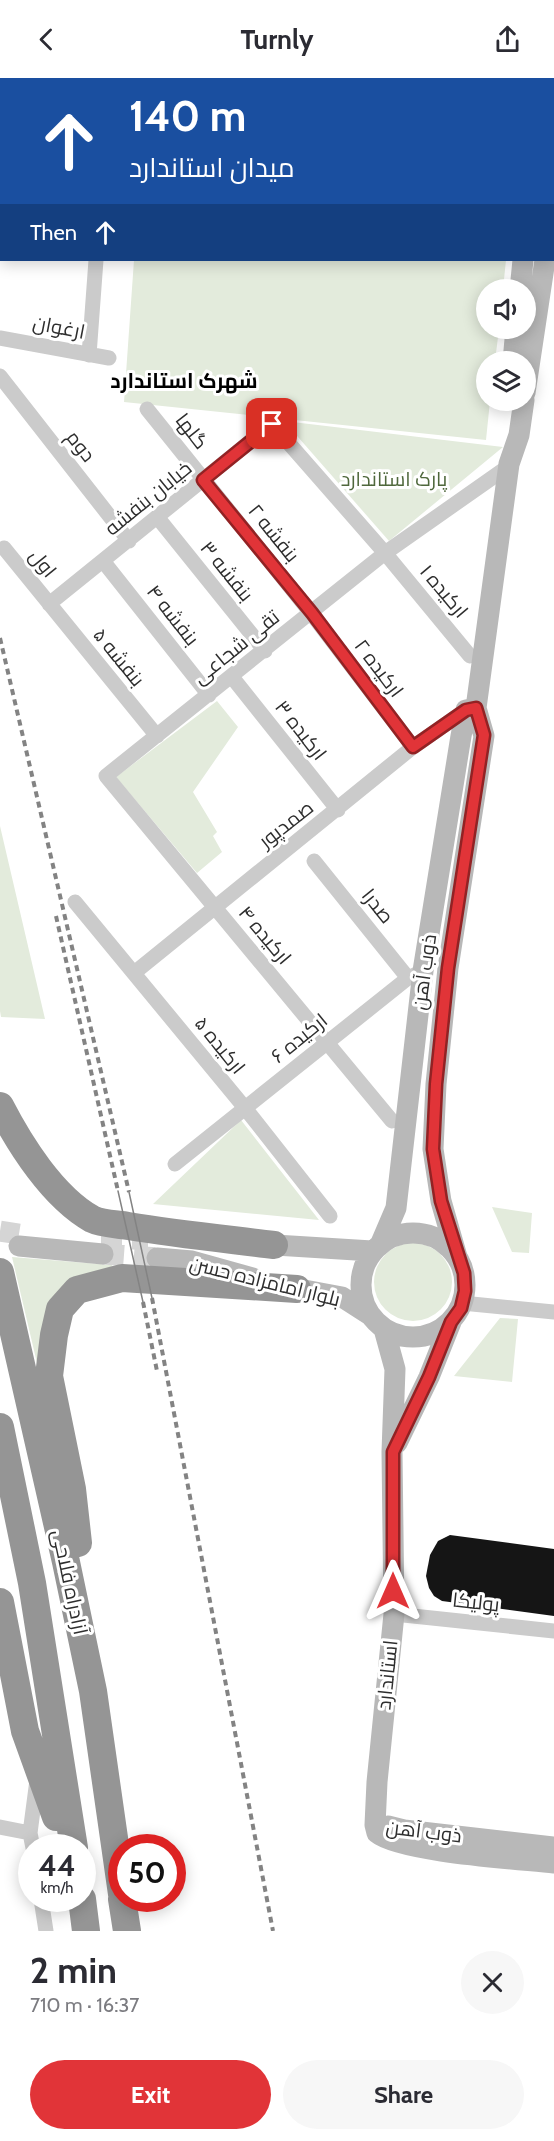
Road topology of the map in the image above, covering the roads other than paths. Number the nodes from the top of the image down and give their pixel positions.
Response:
1 (96, 261) edge
2 (523, 261) edge
3 (548, 268) edge
4 (521, 279) edge
5 (0, 338) edge
6 (533, 351) edge
7 (89, 355) junction
8 (109, 358) dead end
9 (0, 376) edge
10 (147, 409) dead end
11 (508, 411) edge
12 (522, 411) edge
13 (272, 424) joint
14 (509, 465) junction
15 (203, 480) junction
16 (158, 518) junction
17 (129, 541) junction
18 (4, 548) dead end
19 (385, 553) junction
20 (103, 561) junction
21 (49, 604) junction
22 (312, 613) junction
23 (265, 651) junction
24 (470, 656) dead end
25 (232, 677) junction
26 (209, 695) junction
27 (471, 709) junction
28 (157, 736) junction
29 (413, 747) junction
30 (106, 777) joint
31 (338, 810) junction
32 (314, 861) dead end
33 (75, 902) dead end
34 (214, 907) junction
35 (448, 968) junction
36 (134, 973) junction
37 (416, 974) junction
38 (326, 1042) junction
39 (0, 1106) edge
40 (245, 1108) junction
41 (392, 1121) dead end
42 (175, 1164) dead end
43 (330, 1216) dead end
44 (19, 1240) tunnel mouth
45 (274, 1245) junction
46 (102, 1246) tunnel mouth
47 (377, 1247) junction
48 (458, 1257) junction
49 (0, 1272) edge
50 (297, 1289) junction
51 (462, 1303) junction
52 (554, 1312) edge
53 (377, 1322) junction
54 (451, 1322) junction
55 (0, 1427) edge
56 (393, 1452) junction
57 (0, 1602) edge
58 (77, 1614) junction
59 (394, 1614) junction
60 (554, 1631) edge
61 (39, 1768) junction
62 (375, 1826) junction
63 (0, 1827) edge
64 (32, 1834) edge
65 (63, 1834) edge
66 (72, 1834) edge
67 (113, 1834) edge
68 (18, 1835) edge
69 (554, 1847) edge
70 (554, 1863) edge
71 (42, 1912) edge
72 (84, 1912) edge
73 (124, 1912) edge
74 (46, 1931) edge
75 (86, 1931) edge
76 (127, 1931) edge

1 - 7 street
2 - 4 main road
3 - 6 main road
5 - 7 street, ارغوان
7 - 8 street, ارغوان
9 - 17 street, دوم
10 - 15 street, گلها
11 - 14 main road, ذوب آهن
12 - 14 main road, ذوب آهن
13 - 15 street, خیابان بنفشه
13 - 19 street, ارکیده ۱
14 - 19 street, تقی شجاعی
14 - 27 main road, ذوب آهن
15 - 16 street, خیابان بنفشه
15 - 22 street, بنفشه ۲
16 - 17 street, خیابان بنفشه
16 - 23 street, بنفشه ۳
17 - 20 street, خیابان بنفشه
18 - 21 street, اول
19 - 22 street, تقی شجاعی
19 - 24 street, ارکیده ۱
20 - 21 street, خیابان بنفشه
20 - 26 street, بنفشه ۴
21 - 28 street, بنفشه ۵
22 - 23 street, تقی شجاعی
22 - 29 street, ارکیده ۲
23 - 25 street, تقی شجاعی
25 - 26 street, تقی شجاعی
25 - 31 street, ارکیده ۳
26 - 28 street, تقی شجاعی
27 - 29 street, صمدپور
27 - 35 main road, ذوب آهن
27 - 37 main road, ذوب آهن
28 - 30 street, تقی شجاعی
29 - 31 street, صمدپور
30 - 34 street, ارکیده ۴
31 - 34 street, صمدپور
32 - 37 street, صدرا
33 - 36 street, ارکیده ۵
34 - 36 street, صمدپور
34 - 38 street, ارکیده ۴
35 - 37 main road
35 - 48 main road, ذوب آهن
36 - 40 street, ارکیده ۵
37 - 38 street, ارکیده ۶
37 - 47 main road, ذوب آهن
38 - 40 street, ارکیده ۶
38 - 41 street, ارکیده ۴
39 - 45 highway
40 - 42 street, ارکیده ۶
40 - 43 street, ارکیده ۵
44 - 46 main road
45 - 47 main road, بلوار امامزاده حسن
45 - 50 main road, بلوار امامزاده حسن
47 - 48 main road
47 - 53 main road
48 - 51 main road
49 - 58 highway, آزادراه فلاحی
50 - 53 main road, بلوار امامزاده حسن
50 - 58 highway
51 - 52 street
51 - 54 main road
53 - 54 main road
53 - 56 main road, استاندارد
54 - 56 main road, استاندارد
55 - 66 highway, آزادراه فلاحی
56 - 59 main road, استاندارد
57 - 61 highway
58 - 67 highway, آزادراه فلاحی
59 - 60 street, پولیکا
59 - 62 main road, استاندارد
61 - 64 street
61 - 65 highway
62 - 69 main road, ذوب آهن
62 - 70 main road, ذوب آهن
63 - 68 street
71 - 74 street
72 - 75 highway
73 - 76 highway

